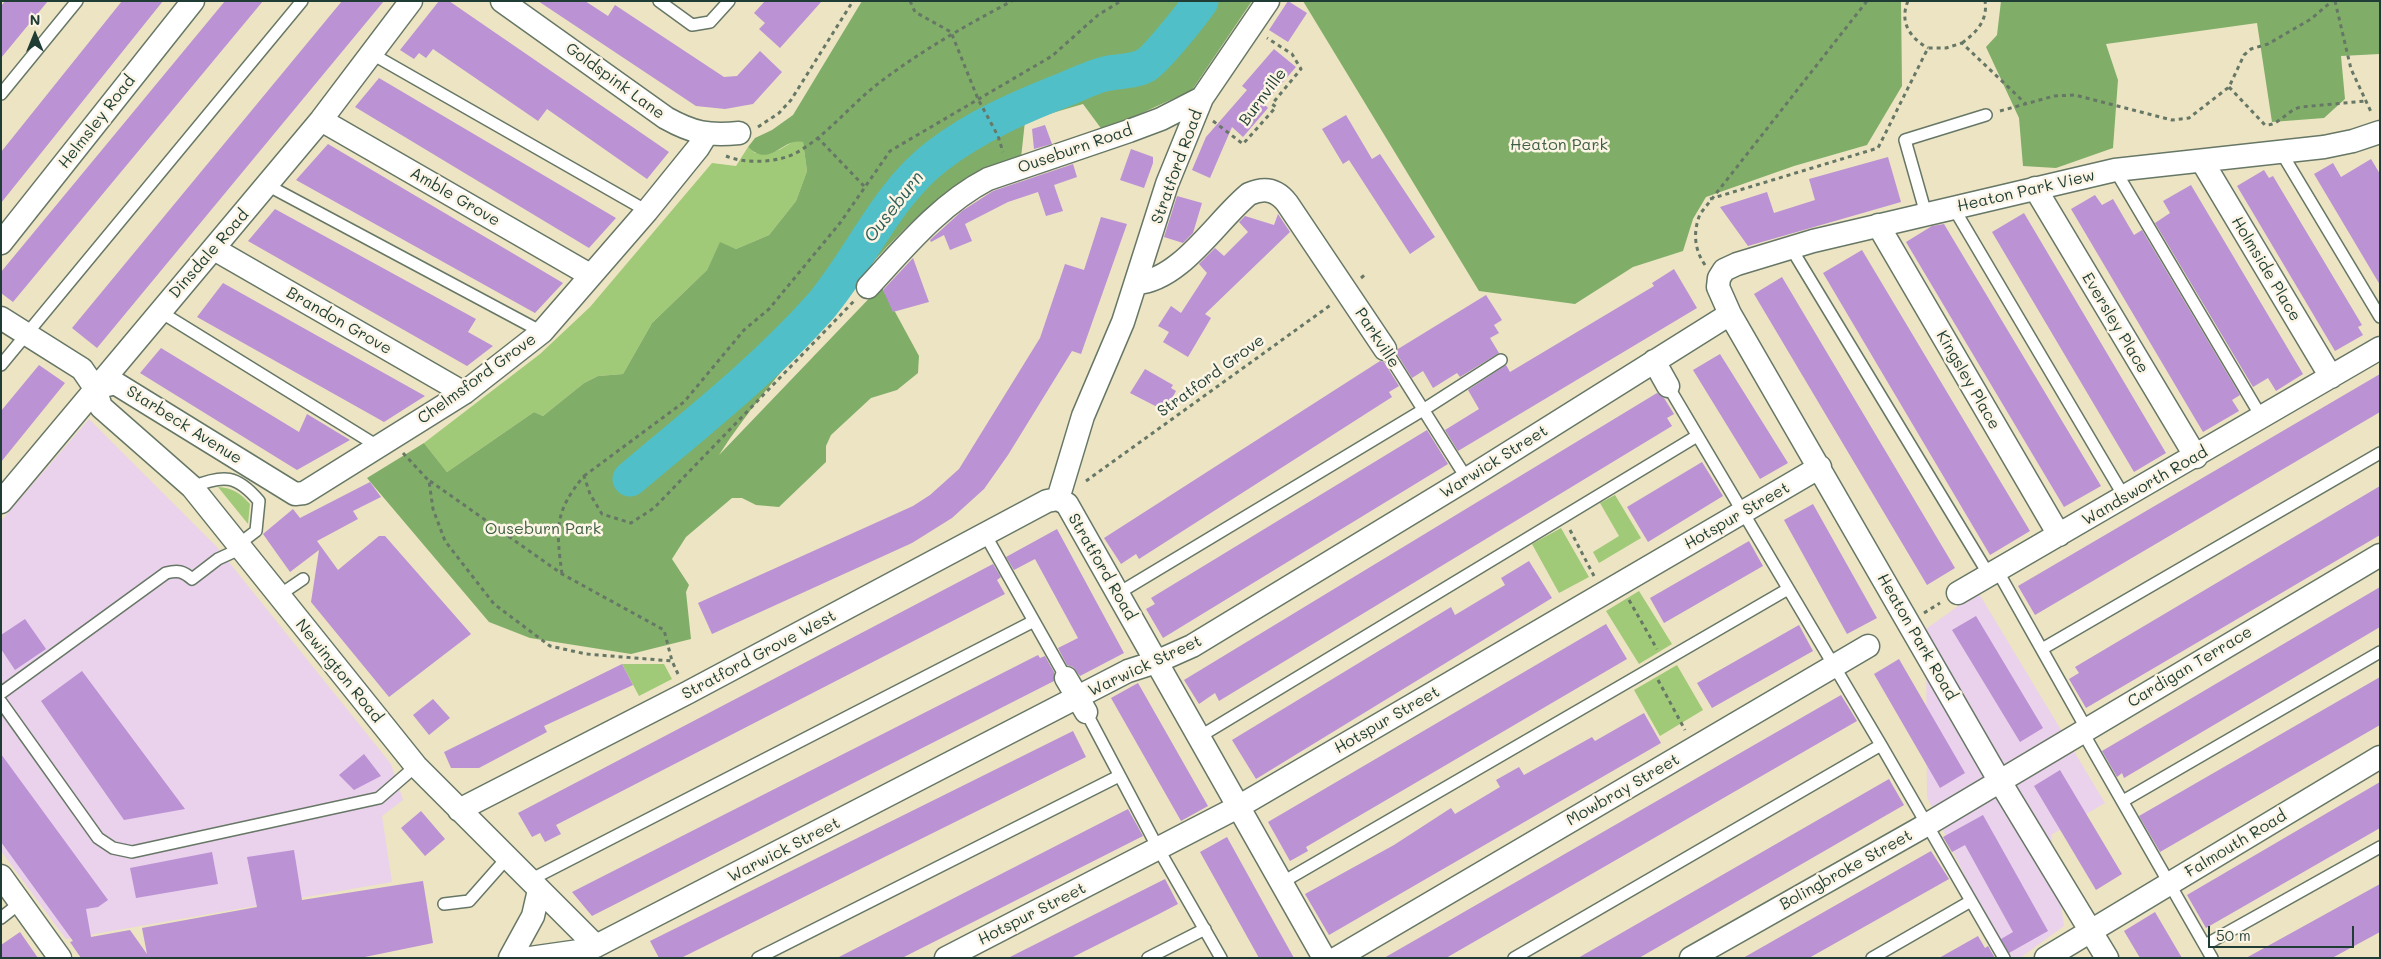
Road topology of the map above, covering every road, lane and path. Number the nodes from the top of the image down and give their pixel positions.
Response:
1 (77, 1) edge
2 (193, 1) edge
3 (302, 1) edge
4 (411, 1) edge
5 (659, 1) edge
6 (728, 1) edge
7 (853, 1) edge
8 (910, 1) edge
9 (1012, 1) edge
10 (1121, 1) edge
11 (1268, 1) edge
12 (1867, 1) edge
13 (1908, 1) edge
14 (1985, 1) edge
15 (2333, 1) edge
16 (513, 4) edge
17 (951, 32) junction
18 (1962, 43) junction
19 (1279, 45) dead end
20 (1928, 48) junction
21 (372, 54) junction
22 (2229, 87) junction
23 (1, 94) edge
24 (978, 99) junction
25 (2365, 101) junction
26 (2026, 104) junction
27 (1199, 107) junction
28 (1986, 115) joint
29 (320, 120) junction
30 (2378, 127) edge
31 (739, 133) joint
32 (706, 134) junction
33 (998, 136) dead end
34 (817, 138) junction
35 (2281, 152) junction
36 (2202, 161) junction
37 (2115, 170) junction
38 (267, 184) junction
39 (864, 186) junction
40 (2035, 188) junction
41 (1710, 199) junction
42 (1953, 207) junction
43 (647, 211) junction
44 (1926, 214) junction
45 (1878, 225) junction
46 (1, 243) edge
47 (1791, 248) junction
48 (214, 249) junction
49 (1366, 273) dead end
50 (590, 275) junction
51 (1719, 278) junction
52 (1137, 283) junction
53 (868, 287) joint
54 (1347, 293) junction
55 (159, 311) junction
56 (1730, 314) junction
57 (2380, 317) edge
58 (1, 318) edge
59 (542, 332) junction
60 (27, 334) junction
61 (2380, 348) edge
62 (1385, 350) joint
63 (1501, 360) dead end
64 (1654, 361) junction
65 (1, 365) edge
66 (2331, 377) junction
67 (1668, 386) joint
68 (94, 388) junction
69 (464, 393) junction
70 (1423, 410) junction
71 (2262, 418) junction
72 (1697, 436) junction
73 (385, 443) junction
74 (2380, 453) edge
75 (2196, 457) junction
76 (1820, 467) junction
77 (584, 476) junction
78 (1467, 479) junction
79 (429, 481) junction
80 (192, 487) junction
81 (1061, 490) junction
82 (295, 494) joint
83 (2125, 498) junction
84 (1, 502) edge
85 (1743, 512) junction
86 (1563, 517) junction
87 (2059, 535) junction
88 (986, 536) junction
89 (240, 546) junction
90 (2380, 555) edge
91 (1993, 572) junction
92 (562, 574) junction
93 (304, 579) dead end
94 (1611, 589) junction
95 (1788, 589) junction
96 (1958, 593) joint
97 (1118, 594) junction
98 (278, 596) junction
99 (1034, 621) junction
100 (1908, 622) junction
101 (1868, 646) dead end
102 (2042, 649) junction
103 (2380, 652) edge
104 (672, 661) junction
105 (1663, 661) junction
106 (1834, 666) junction
107 (1651, 668) junction
108 (1161, 670) junction
109 (1066, 678) joint
110 (1, 693) edge
111 (687, 693) junction
112 (1, 702) edge
113 (1082, 705) junction
114 (2084, 730) junction
115 (1199, 737) junction
116 (1882, 745) junction
117 (1694, 748) junction
118 (2380, 757) edge
119 (416, 766) junction
120 (1119, 776) junction
121 (1999, 780) junction
122 (2123, 801) junction
123 (1238, 807) junction
124 (459, 810) junction
125 (1928, 824) junction
126 (2380, 847) edge
127 (1159, 850) junction
128 (508, 858) junction
129 (1, 876) edge
130 (1281, 882) junction
131 (2171, 884) junction
132 (535, 885) junction
133 (1971, 900) junction
134 (20, 903) junction
135 (444, 904) dead end
136 (1, 918) edge
137 (1205, 929) junction
138 (2091, 932) junction
139 (2205, 945) junction
140 (596, 946) junction
141 (60, 958) edge
142 (510, 958) edge
143 (530, 958) edge
144 (758, 958) edge
145 (946, 958) edge
146 (1148, 958) edge
147 (1221, 958) edge
148 (1324, 958) edge
149 (1337, 958) edge
150 (1514, 958) edge
151 (1691, 958) edge
152 (1872, 958) edge
153 (2004, 958) edge
154 (2046, 958) edge
155 (2107, 958) edge
156 (2212, 958) edge

1 - 23 lane
2 - 46 street, Helmsley Road
3 - 60 lane
4 - 21 street, Dinsdale Road
5 - 6 lane
7 - 31 path
8 - 17 path
9 - 17 path
10 - 24 path
11 - 27 street
12 - 41 path
13 - 20 path
14 - 18 path
15 - 22 path
15 - 25 path
16 - 32 street, Goldspink Lane
17 - 24 path
17 - 34 path
18 - 20 path
18 - 26 path
19 - 27 path, Burnville
20 - 41 path
21 - 29 street, Dinsdale Road
21 - 43 lane
22 - 25 path
22 - 26 path
24 - 33 path
24 - 39 path
25 - 30 path
26 - 28 path
27 - 52 street, Stratford Road
27 - 53 street, Ouseburn Road
28 - 44 lane
29 - 38 street, Dinsdale Road
29 - 50 street, Amble Grove
30 - 35 street, Heaton Park View
31 - 32 street, Goldspink Lane
32 - 34 path
32 - 43 street, Chelmsford Grove
34 - 39 path
35 - 36 street, Heaton Park View
35 - 57 lane
36 - 37 street, Heaton Park View
36 - 66 street, Holmside Place
37 - 40 street, Heaton Park View
37 - 71 lane
38 - 48 street, Dinsdale Road
38 - 59 lane
39 - 77 path
40 - 42 street, Heaton Park View
40 - 75 street, Eversley Place
41 - 51 path
42 - 44 street, Heaton Park View
42 - 83 lane
43 - 50 street, Chelmsford Grove
44 - 45 street, Heaton Park View
45 - 47 street, Heaton Park View
45 - 87 street, Kingsley Place
47 - 51 street, Heaton Park View
47 - 91 lane
48 - 55 street, Dinsdale Road
48 - 69 street, Brandon Grove
49 - 54 path, Stratford Grove
50 - 59 street, Chelmsford Grove
51 - 56 street
52 - 54 street, Parkville
52 - 81 street, Stratford Road
53 - 77 path
54 - 62 street, Parkville
54 - 81 path, Stratford Grove
55 - 68 street, Dinsdale Road
55 - 73 lane
56 - 64 street, Warwick Street
56 - 76 street, Heaton Park Road
58 - 60 street
59 - 69 street, Chelmsford Grove
60 - 65 lane
60 - 68 street
61 - 66 street, Wandsworth Road
62 - 70 lane, Parkville
63 - 70 lane
64 - 67 street
64 - 78 street, Warwick Street
66 - 71 street, Wandsworth Road
67 - 72 lane
68 - 80 street, Newington Road
68 - 82 street, Starbeck Avenue
68 - 84 street, Dinsdale Road
69 - 73 street, Chelmsford Grove
70 - 78 lane, Parkville
70 - 97 lane
71 - 75 street, Wandsworth Road
72 - 85 lane
72 - 86 lane
73 - 79 path
73 - 82 street, Chelmsford Grove
74 - 102 lane
75 - 83 street, Wandsworth Road
76 - 85 street, Hotspur Street
76 - 100 street, Heaton Park Road
77 - 92 path
78 - 108 street, Warwick Street
79 - 92 path
79 - 104 path
80 - 89 street, Newington Road
80 - 89 lane
81 - 88 street, Stratford Grove West
81 - 97 street, Stratford Road
83 - 87 street, Wandsworth Road
85 - 94 street, Hotspur Street
85 - 95 lane
86 - 94 path
86 - 115 lane
87 - 91 street, Wandsworth Road
88 - 99 lane
88 - 111 street, Stratford Grove West
89 - 98 street, Newington Road
89 - 110 lane
90 - 114 street, Cardigan Terrace
91 - 96 street, Wandsworth Road
91 - 102 lane
92 - 104 path
93 - 98 lane
94 - 105 path
94 - 123 street, Hotspur Street
95 - 105 lane
95 - 106 lane
96 - 100 path
97 - 108 street, Stratford Road
98 - 119 street, Newington Road
99 - 109 lane
99 - 132 lane
100 - 121 street, Heaton Park Road
101 - 106 street, Mowbray Street
102 - 114 lane
103 - 122 lane
104 - 111 path
105 - 107 lane
106 - 116 lane
106 - 117 street, Mowbray Street
107 - 117 path
107 - 130 lane
108 - 113 street, Warwick Street
108 - 115 street, Stratford Road
109 - 113 street
111 - 124 street, Stratford Grove West
112 - 119 lane
113 - 120 lane
113 - 140 street, Warwick Street
114 - 121 street, Cardigan Terrace
114 - 122 lane
115 - 123 street, Stratford Road
116 - 125 lane
116 - 150 lane
117 - 149 street, Mowbray Street
118 - 131 street, Falmouth Road
119 - 124 street, Newington Road
120 - 127 lane
120 - 144 lane
121 - 125 street, Bolingbroke Street
121 - 138 street, Heaton Park Road
122 - 131 lane
123 - 127 street, Hotspur Street
123 - 130 street, Stratford Road
124 - 128 street, Newington Road
125 - 133 lane
125 - 151 street, Bolingbroke Street
126 - 139 lane
127 - 137 lane
127 - 145 street, Hotspur Street
128 - 132 street, Newington Road
128 - 135 lane
129 - 134 street
130 - 148 street, Stratford Road
131 - 138 street, Falmouth Road
131 - 139 lane
132 - 140 street, Newington Road
132 - 142 street
133 - 152 lane
133 - 153 lane
134 - 136 lane
134 - 141 street
137 - 146 lane
137 - 147 lane
138 - 154 street, Falmouth Road
138 - 155 street, Heaton Park Road
139 - 156 lane
140 - 143 street, Warwick Street

